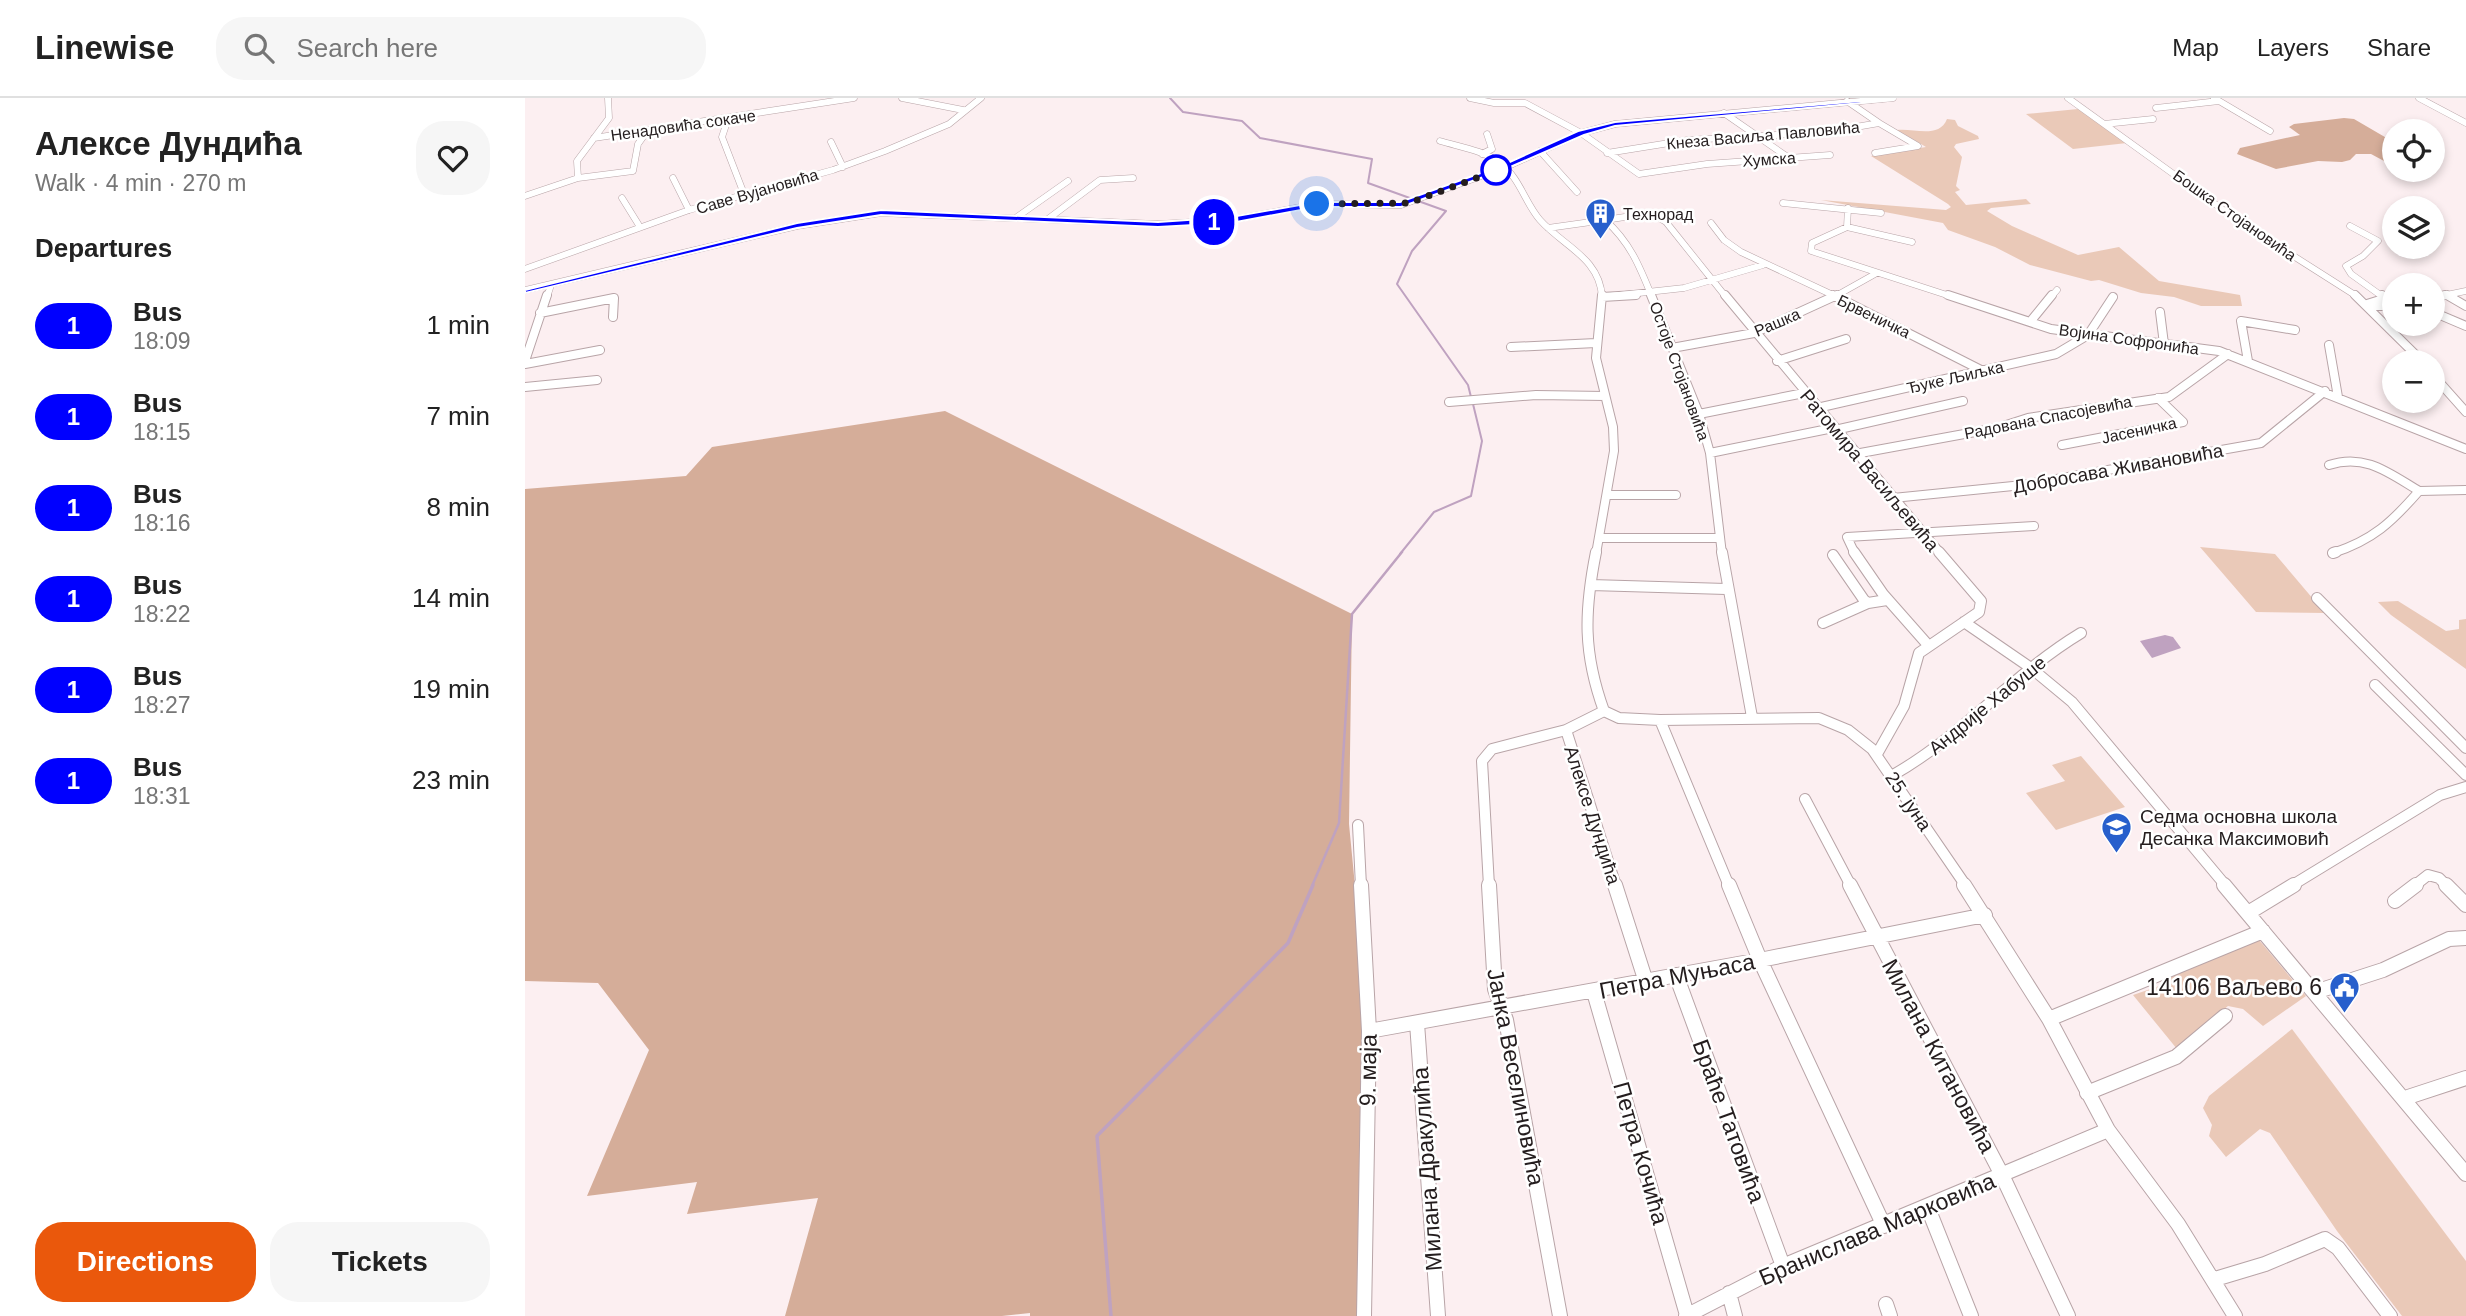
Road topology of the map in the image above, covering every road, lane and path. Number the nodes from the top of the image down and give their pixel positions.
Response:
1 (608, 98) edge
2 (854, 98) edge
3 (902, 98) edge
4 (981, 98) edge
5 (1470, 98) edge
6 (1893, 98) edge
7 (2068, 98) edge
8 (2419, 98) edge
9 (1851, 100) edge
10 (2217, 100) edge
11 (1527, 101) edge
12 (2156, 108) dead end
13 (963, 110) junction
14 (1724, 113) junction
15 (728, 119) junction
16 (2153, 119) dead end
17 (1879, 123) junction
18 (2466, 123) edge
19 (2104, 124) junction
20 (648, 130) junction
21 (2270, 131) dead end
22 (1581, 133) junction
23 (1487, 134) dead end
24 (1755, 135) junction
25 (594, 138) junction
26 (1440, 141) dead end
27 (831, 142) dead end
28 (1540, 151) junction
29 (1607, 153) junction
30 (1875, 153) dead end
31 (1482, 154) junction
32 (1778, 155) junction
33 (1831, 155) dead end
34 (843, 167) junction
35 (1506, 167) junction
36 (577, 178) junction
37 (673, 178) dead end
38 (1133, 178) dead end
39 (1068, 181) dead end
40 (1577, 192) dead end
41 (744, 194) junction
42 (525, 196) edge
43 (622, 198) dead end
44 (1783, 203) dead end
45 (1848, 208) junction
46 (689, 210) junction
47 (1881, 213) dead end
48 (1017, 217) junction
49 (1048, 219) junction
50 (1605, 220) junction
51 (1710, 223) dead end
52 (2350, 226) dead end
53 (640, 227) junction
54 (1847, 227) junction
55 (1548, 228) junction
56 (1912, 242) dead end
57 (1763, 265) junction
58 (525, 269) edge
59 (1875, 274) junction
60 (1715, 283) junction
61 (551, 285) junction
62 (525, 290) edge
63 (2057, 290) dead end
64 (2463, 293) edge
65 (1652, 295) junction
66 (2446, 295) joint
67 (1602, 297) junction
68 (1835, 297) junction
69 (2113, 297) dead end
70 (2369, 305) junction
71 (2382, 306) edge
72 (2466, 306) edge
73 (2160, 312) dead end
74 (540, 313) junction
75 (613, 317) dead end
76 (2445, 317) edge
77 (2030, 322) junction
78 (2466, 326) edge
79 (2295, 330) dead end
80 (1754, 333) junction
81 (2088, 335) junction
82 (1846, 339) dead end
83 (1596, 343) junction
84 (2164, 344) junction
85 (2329, 345) dead end
86 (1511, 347) dead end
87 (1672, 348) junction
88 (2412, 350) edge
89 (600, 351) dead end
90 (2228, 354) junction
91 (1777, 361) junction
92 (2248, 361) junction
93 (525, 362) edge
94 (1983, 371) junction
95 (597, 380) dead end
96 (525, 387) edge
97 (2445, 388) edge
98 (2325, 391) junction
99 (1804, 393) junction
100 (1605, 396) junction
101 (2339, 397) junction
102 (2158, 398) junction
103 (1963, 401) dead end
104 (1449, 402) dead end
105 (1817, 408) junction
106 (2466, 412) edge
107 (1699, 414) junction
108 (1834, 429) junction
109 (2061, 445) dead end
110 (2466, 449) edge
111 (1710, 453) junction
112 (1855, 454) junction
113 (2329, 465) dead end
114 (2466, 490) edge
115 (2419, 491) junction
116 (1608, 495) junction
117 (1676, 495) dead end
118 (1893, 498) junction
119 (2034, 526) dead end
120 (1924, 534) junction
121 (1600, 538) junction
122 (1720, 538) junction
123 (2333, 553) dead end
124 (1833, 555) dead end
125 (1591, 586) junction
126 (1726, 589) junction
127 (2317, 598) dead end
128 (1887, 600) junction
129 (1868, 603) junction
130 (1964, 622) junction
131 (1823, 623) dead end
132 (2081, 633) dead end
133 (1928, 645) junction
134 (2031, 668) junction
135 (2375, 685) dead end
136 (1604, 711) junction
137 (1752, 717) junction
138 (1660, 720) junction
139 (1566, 730) junction
140 (2466, 748) edge
141 (1877, 754) junction
142 (1893, 775) junction
143 (2466, 775) edge
144 (2466, 787) edge
145 (1805, 799) dead end
146 (1357, 825) dead end
147 (2395, 901) dead end
148 (2466, 905) edge
149 (2248, 913) junction
150 (1985, 915) junction
151 (2263, 931) junction
152 (1876, 936) junction
153 (2466, 938) edge
154 (1760, 960) junction
155 (1676, 975) junction
156 (1646, 982) junction
157 (1594, 992) junction
158 (2315, 992) junction
159 (1503, 1008) junction
160 (2225, 1016) dead end
161 (2049, 1019) junction
162 (1417, 1023) junction
163 (1369, 1031) junction
164 (2466, 1078) edge
165 (2087, 1093) junction
166 (2405, 1098) junction
167 (2108, 1130) junction
168 (2466, 1174) edge
169 (2002, 1175) junction
170 (1928, 1208) junction
171 (1884, 1227) junction
172 (1783, 1266) junction
173 (2215, 1279) junction
174 (1729, 1293) junction
175 (1364, 1316) edge
176 (1438, 1316) edge
177 (1560, 1316) edge
178 (1687, 1316) edge
179 (1735, 1316) edge
180 (1972, 1316) edge
181 (2068, 1316) edge
182 (2235, 1316) edge
183 (2390, 1316) edge

1 - 25 street
2 - 15 street, Ненадовића сокаче
3 - 13 street
4 - 13 street, Саве Вујановића
5 - 11 street
6 - 9 street
7 - 19 street, Бошка Стојановића
8 - 18 street
9 - 14 street
9 - 17 street, Кнеза Васиља Павловића
10 - 12 street
10 - 21 street
11 - 22 street, Хумска
13 - 34 street, Саве Вујановића
14 - 22 street
14 - 24 street
15 - 20 street, Ненадовића сокаче
15 - 41 street
16 - 19 street
17 - 24 street, Кнеза Васиља Павловића
17 - 30 street
19 - 70 street, Бошка Стојановића
20 - 25 street, Ненадовића сокаче
20 - 36 street
22 - 28 street
22 - 29 street, Хумска
23 - 31 street
24 - 29 street, Кнеза Васиља Павловића
24 - 32 street
25 - 36 street
26 - 31 street
27 - 34 street
28 - 35 street
28 - 40 street
29 - 32 street, Хумска
31 - 35 street
32 - 33 street, Хумска
34 - 41 street, Саве Вујановића
35 - 49 street
35 - 55 street
36 - 42 street
37 - 46 street
38 - 49 street
39 - 48 street
41 - 46 street, Саве Вујановића
43 - 53 street
44 - 45 street
45 - 47 street
45 - 54 street
46 - 53 street, Саве Вујановића
48 - 49 street
48 - 61 street
50 - 55 street
50 - 60 street, Ратомира Васиљевића
50 - 65 street, Остоје Стојановића
51 - 57 street, Брвеничка
52 - 70 street
53 - 58 street, Саве Вујановића
54 - 56 street
54 - 59 street, Војина Софронића
55 - 67 street
57 - 60 street
57 - 68 street, Брвеничка
59 - 68 street, Рашка
59 - 77 street, Војина Софронића
60 - 65 street
60 - 80 street, Ратомира Васиљевића
61 - 62 street
61 - 74 street
63 - 77 street
64 - 66 street
65 - 67 street
65 - 87 street, Остоје Стојановића
66 - 72 street
67 - 83 street
68 - 80 street, Рашка
68 - 94 street, Брвеничка
69 - 81 street
70 - 71 street
70 - 88 street, Бошка Стојановића
73 - 84 street
74 - 75 street
74 - 93 street
76 - 78 street
77 - 81 street, Војина Софронића
79 - 92 street
80 - 87 street, Рашка
80 - 91 street, Ратомира Васиљевића
81 - 84 street, Војина Софронића
81 - 94 street, Ђуке Љиљка
82 - 91 street
83 - 86 street
83 - 100 street
84 - 90 street, Војина Софронића
85 - 101 street
87 - 107 street, Остоје Стојановића
89 - 93 street
90 - 92 street, Војина Софронића
90 - 102 street, Радована Спасојевића
91 - 99 street, Ратомира Васиљевића
92 - 98 street, Војина Софронића
94 - 105 street, Ђуке Љиљка
95 - 96 street
97 - 106 street
98 - 101 street, Војина Софронића
98 - 118 street, Добросава Живановића
99 - 105 street, Ратомира Васиљевића
99 - 107 street
100 - 104 street
100 - 116 street
101 - 110 street, Војина Софронића
102 - 109 street, Јасеничка
102 - 112 street, Радована Спасојевића
103 - 108 street
105 - 108 street, Ратомира Васиљевића
107 - 111 street, Остоје Стојановића
108 - 111 street
108 - 112 street, Ратомира Васиљевића
111 - 122 street, Остоје Стојановића
112 - 118 street, Ратомира Васиљевића
113 - 115 street
114 - 115 street
115 - 123 street
116 - 117 street
116 - 121 street
118 - 120 street, Ратомира Васиљевића
119 - 120 street
120 - 128 street
120 - 130 street, Ратомира Васиљевића
121 - 122 street
121 - 125 street
122 - 126 street, Остоје Стојановића
124 - 129 street
125 - 126 street
125 - 136 street
126 - 137 street, Остоје Стојановића
127 - 140 street
128 - 129 street
128 - 133 street
129 - 131 street
130 - 133 street
130 - 134 street
132 - 134 street, Андрије Хабуше
133 - 141 street
134 - 142 street, Андрије Хабуше
134 - 149 street
135 - 143 street
136 - 138 street, 25. јуна
136 - 139 street, Алексе Дундића
137 - 138 street, 25. јуна
137 - 141 street, 25. јуна
138 - 154 street
139 - 156 street, Алексе Дундића
139 - 159 street, Јанка Веселиновића
141 - 142 street, 25. јуна
142 - 150 street, 25. јуна
144 - 149 street
145 - 152 street, Милана Китановића
146 - 163 street, 9. маја
147 - 148 street
149 - 151 street
150 - 152 street, Петра Муњаса
150 - 161 street, 25. јуна
151 - 158 street
151 - 161 street
152 - 154 street, Петра Муњаса
152 - 169 street, Милана Китановића
153 - 158 street
154 - 155 street, Петра Муњаса
154 - 171 street
155 - 156 street, Петра Муњаса
155 - 172 street, Браће Татовића
156 - 157 street, Петра Муњаса
157 - 159 street, Петра Муњаса
157 - 178 street, Петра Кочића
158 - 166 street
159 - 162 street, Петра Муњаса
159 - 177 street, Јанка Веселиновића
160 - 165 street
161 - 165 street, 25. јуна
162 - 163 street, Петра Муњаса
162 - 176 street, Милана Дракулића
163 - 175 street, 9. маја
164 - 166 street
165 - 167 street, 25. јуна
166 - 168 street
167 - 169 street, Бранислава Марковића
167 - 173 street, 25. јуна
169 - 170 street, Бранислава Марковића
169 - 181 street, Милана Китановића
170 - 171 street, Бранислава Марковића
170 - 180 street
171 - 172 street, Бранислава Марковића
172 - 174 street, Бранислава Марковића
173 - 182 street, 25. јуна
173 - 183 street
174 - 178 street, Бранислава Марковића
174 - 179 street

